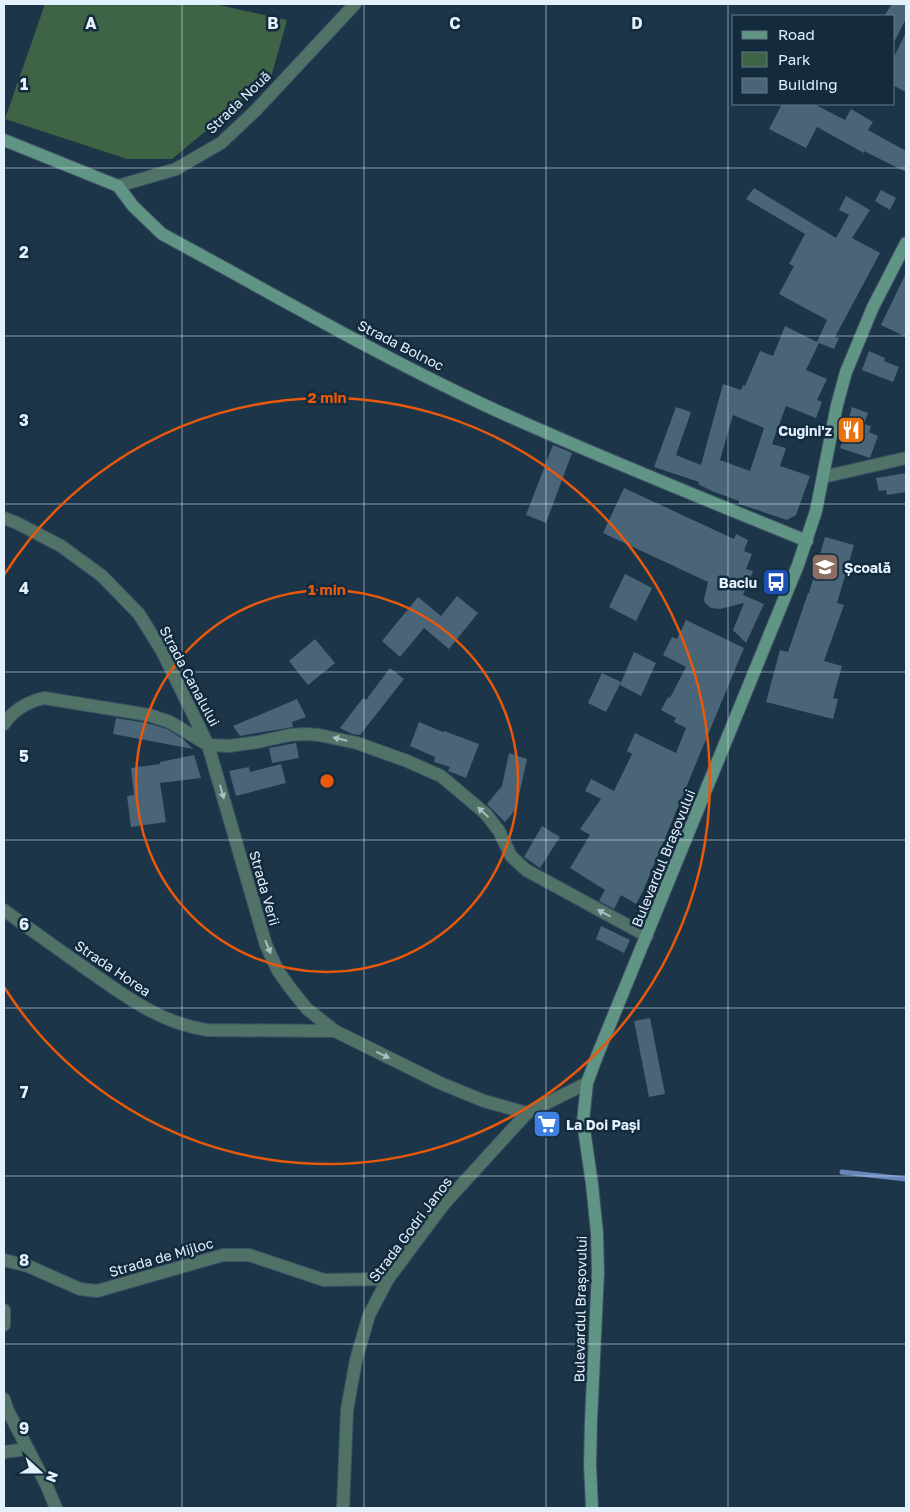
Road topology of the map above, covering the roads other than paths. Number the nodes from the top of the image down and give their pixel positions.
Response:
1 (355, 4) edge
2 (4, 140) edge
3 (118, 186) junction
4 (906, 243) edge
5 (906, 458) edge
6 (823, 477) junction
7 (4, 518) edge
8 (807, 541) junction
9 (4, 724) edge
10 (208, 745) junction
11 (4, 910) edge
12 (647, 936) junction
13 (335, 1031) junction
14 (588, 1083) junction
15 (527, 1113) junction
16 (4, 1260) edge
17 (388, 1280) junction
18 (4, 1310) edge
19 (4, 1324) edge
20 (4, 1399) edge
21 (28, 1449) junction
22 (4, 1452) edge
23 (56, 1508) edge
24 (343, 1508) edge
25 (592, 1508) edge

1 - 3 street, Strada Nouă
2 - 3 main road
3 - 8 main road, Strada Bolnoc
4 - 6 main road, Bulevardul Brașovului
5 - 6 street
6 - 8 main road, Bulevardul Brașovului
7 - 10 street, Strada Canalului
8 - 12 main road, Bulevardul Brașovului
9 - 10 street
12 -> 10 street, Strada Canalului
10 -> 13 street, Strada Verii
11 - 13 street, Strada Horea
12 - 14 main road, Bulevardul Brașovului
13 -> 15 street, Strada Verii
14 - 15 street, Strada Godri Janos
14 - 25 main road, Bulevardul Brașovului
15 - 17 street, Strada Godri Janos
16 - 17 street, Strada de Mijloc
17 - 24 street, Strada Godri Janos
18 - 19 street
20 - 21 street
21 - 22 street
21 - 23 street

